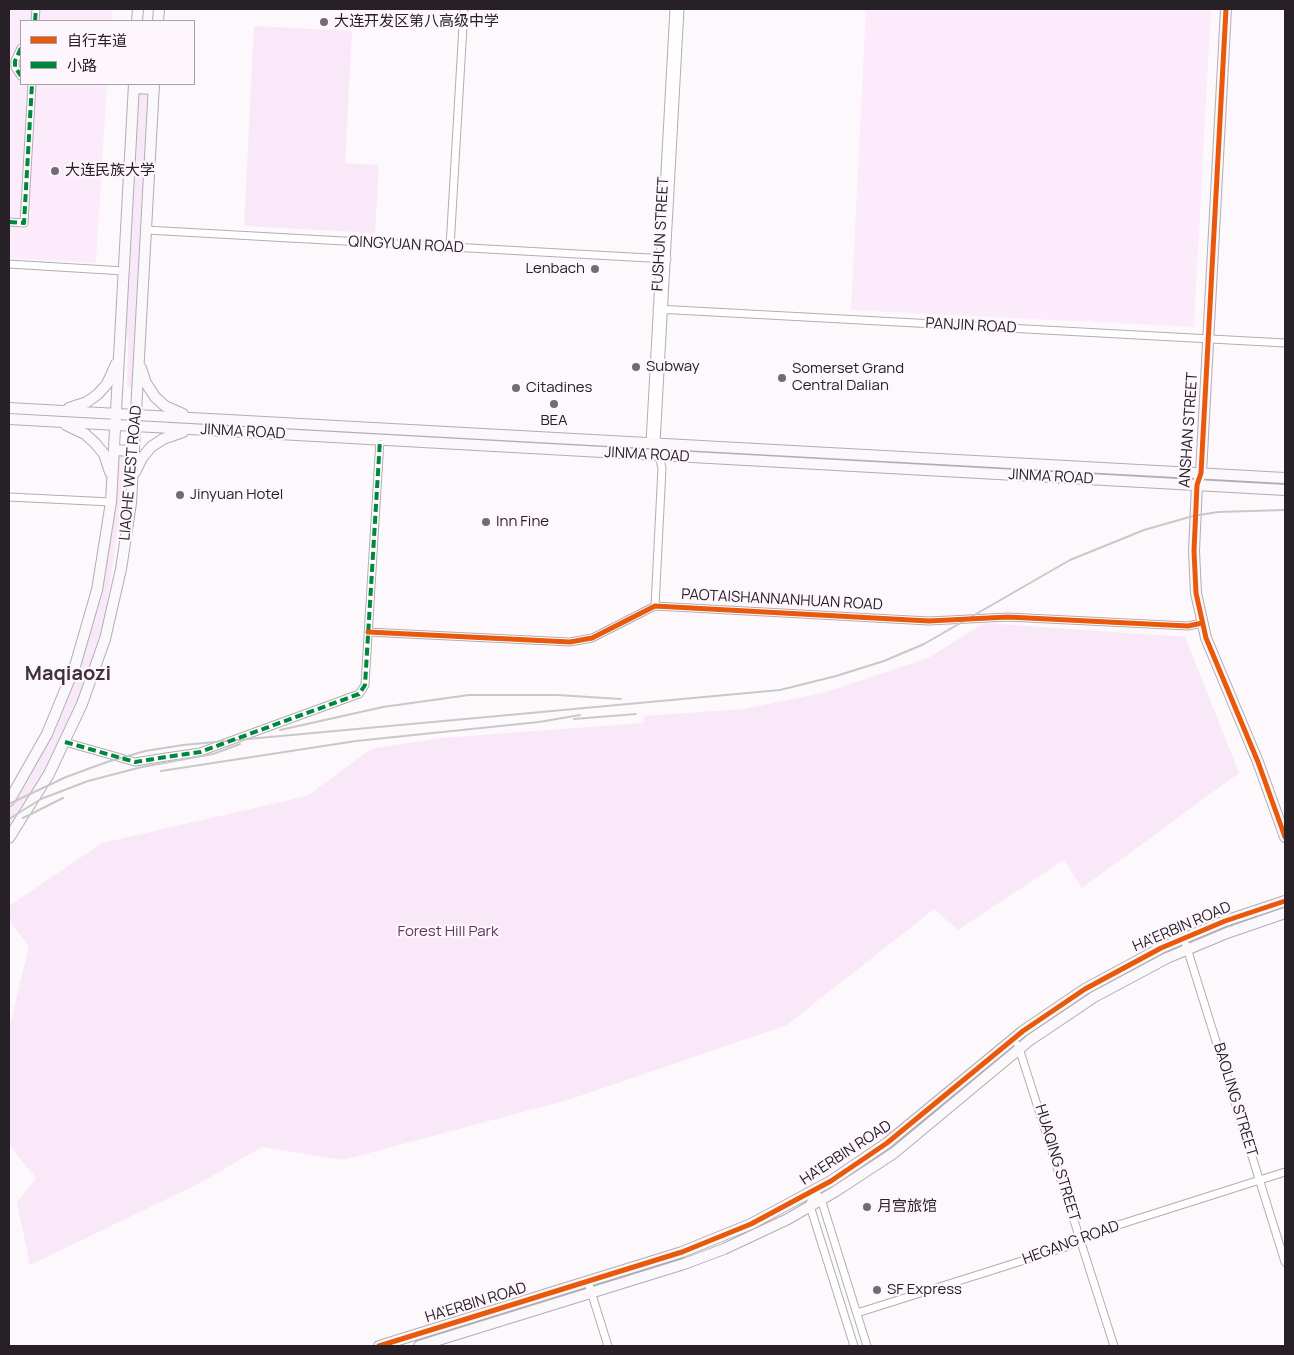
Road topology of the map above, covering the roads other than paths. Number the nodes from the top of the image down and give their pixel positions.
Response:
1 (464, 9) edge
2 (674, 9) edge
3 (680, 9) edge
4 (1220, 9) edge
5 (1226, 9) edge
6 (20, 49) edge
7 (12, 61) edge
8 (20, 74) edge
9 (32, 85) edge
10 (134, 86) edge
11 (154, 86) edge
12 (9, 222) edge
13 (146, 230) junction
14 (450, 247) junction
15 (663, 259) junction
16 (9, 264) edge
17 (124, 271) junction
18 (660, 309) junction
19 (1205, 339) junction
20 (1285, 343) edge
21 (119, 356) junction
22 (139, 357) junction
23 (9, 408) edge
24 (55, 410) junction
25 (116, 414) junction
26 (136, 414) junction
27 (196, 418) junction
28 (9, 420) edge
29 (55, 422) junction
30 (115, 425) junction
31 (135, 426) junction
32 (195, 430) junction
33 (380, 440) junction
34 (653, 443) junction
35 (114, 450) junction
36 (134, 451) junction
37 (659, 456) junction
38 (1198, 473) junction
39 (1285, 478) edge
40 (112, 482) junction
41 (132, 483) junction
42 (1197, 485) junction
43 (1285, 490) edge
44 (9, 497) edge
45 (111, 502) junction
46 (655, 606) junction
47 (1202, 623) junction
48 (368, 632) junction
49 (65, 742) junction
50 (9, 802) edge
51 (1285, 837) edge
52 (9, 838) edge
53 (1285, 901) edge
54 (1285, 913) edge
55 (1184, 938) junction
56 (1188, 950) junction
57 (1013, 1039) junction
58 (1021, 1048) junction
59 (1285, 1172) edge
60 (1260, 1180) junction
61 (812, 1191) junction
62 (822, 1200) junction
63 (810, 1206) junction
64 (1080, 1239) junction
65 (1285, 1262) edge
66 (588, 1282) junction
67 (591, 1293) junction
68 (857, 1314) junction
69 (383, 1346) edge
70 (419, 1346) edge
71 (608, 1346) edge
72 (854, 1346) edge
73 (867, 1346) edge
74 (1114, 1346) edge

1 - 14 street
2 - 15 street, FUSHUN STREET
3 - 15 street, FUSHUN STREET
4 - 19 street, ANSHAN STREET
5 - 19 street, ANSHAN STREET
6 - 7 street
7 - 8 street
9 - 12 street
10 - 11 street
10 - 17 street, LIAOHE WEST ROAD
11 - 13 street, LIAOHE WEST ROAD
13 - 14 street, QINGYUAN ROAD
13 - 22 street, LIAOHE WEST ROAD
14 - 15 street, QINGYUAN ROAD
15 - 18 street, FUSHUN STREET
16 - 17 street
17 - 21 street, LIAOHE WEST ROAD
18 - 19 street, PANJIN ROAD
18 - 34 street, FUSHUN STREET
19 - 20 street, PANJIN ROAD
19 - 38 street, ANSHAN STREET
21 - 24 street
21 - 25 street, LIAOHE WEST ROAD
22 - 26 street, LIAOHE WEST ROAD
22 - 27 street
23 - 24 street, JINMA ROAD
24 - 25 street, JINMA ROAD
25 - 26 street, JINMA ROAD
25 - 30 street, LIAOHE WEST ROAD
26 - 27 street, JINMA ROAD
26 - 31 street, LIAOHE WEST ROAD
27 - 34 street, JINMA ROAD
28 - 29 street, JINMA ROAD
29 - 30 street, JINMA ROAD
29 - 40 street
30 - 31 street, JINMA ROAD
30 - 35 street, LIAOHE WEST ROAD
31 - 32 street, JINMA ROAD
31 - 36 street, LIAOHE WEST ROAD
32 - 33 street, JINMA ROAD
32 - 41 street
33 - 37 street, JINMA ROAD
33 - 48 street
34 - 37 street, FUSHUN STREET
34 - 38 street, JINMA ROAD
35 - 36 street
35 - 40 street, LIAOHE WEST ROAD
36 - 41 street, LIAOHE WEST ROAD
37 - 42 street, JINMA ROAD
37 - 46 street, FUSHUN STREET
38 - 39 street, JINMA ROAD
38 - 42 street, ANSHAN STREET
40 - 45 street, LIAOHE WEST ROAD
41 - 49 street, LIAOHE WEST ROAD
42 - 43 street, JINMA ROAD
42 - 47 street, ANSHAN STREET
44 - 45 street
45 - 50 street, LIAOHE WEST ROAD
46 - 47 street, PAOTAISHANNANHUAN ROAD
46 - 48 street, PAOTAISHANNANHUAN ROAD
47 - 51 street, ANSHAN STREET
48 - 49 street
49 - 52 street, LIAOHE WEST ROAD
53 - 55 street, HA'ERBIN ROAD
54 - 56 street, HA'ERBIN ROAD
55 - 56 street, BAOLING STREET
55 - 57 street, HA'ERBIN ROAD
56 - 58 street, HA'ERBIN ROAD
56 - 60 street, BAOLING STREET
57 - 58 street, HUAQING STREET
57 - 61 street, HA'ERBIN ROAD
58 - 62 street, HA'ERBIN ROAD
58 - 64 street, HUAQING STREET
59 - 60 street, HEGANG ROAD
60 - 64 street, HEGANG ROAD
60 - 65 street, BAOLING STREET
61 - 62 street
61 - 63 street
61 - 66 street, HA'ERBIN ROAD
62 - 63 street, HA'ERBIN ROAD
62 - 68 street
63 - 67 street, HA'ERBIN ROAD
63 - 72 street
64 - 68 street, HEGANG ROAD
64 - 74 street, HUAQING STREET
66 - 67 street
66 - 69 street, HA'ERBIN ROAD
67 - 70 street, HA'ERBIN ROAD
67 - 71 street
68 - 73 street

